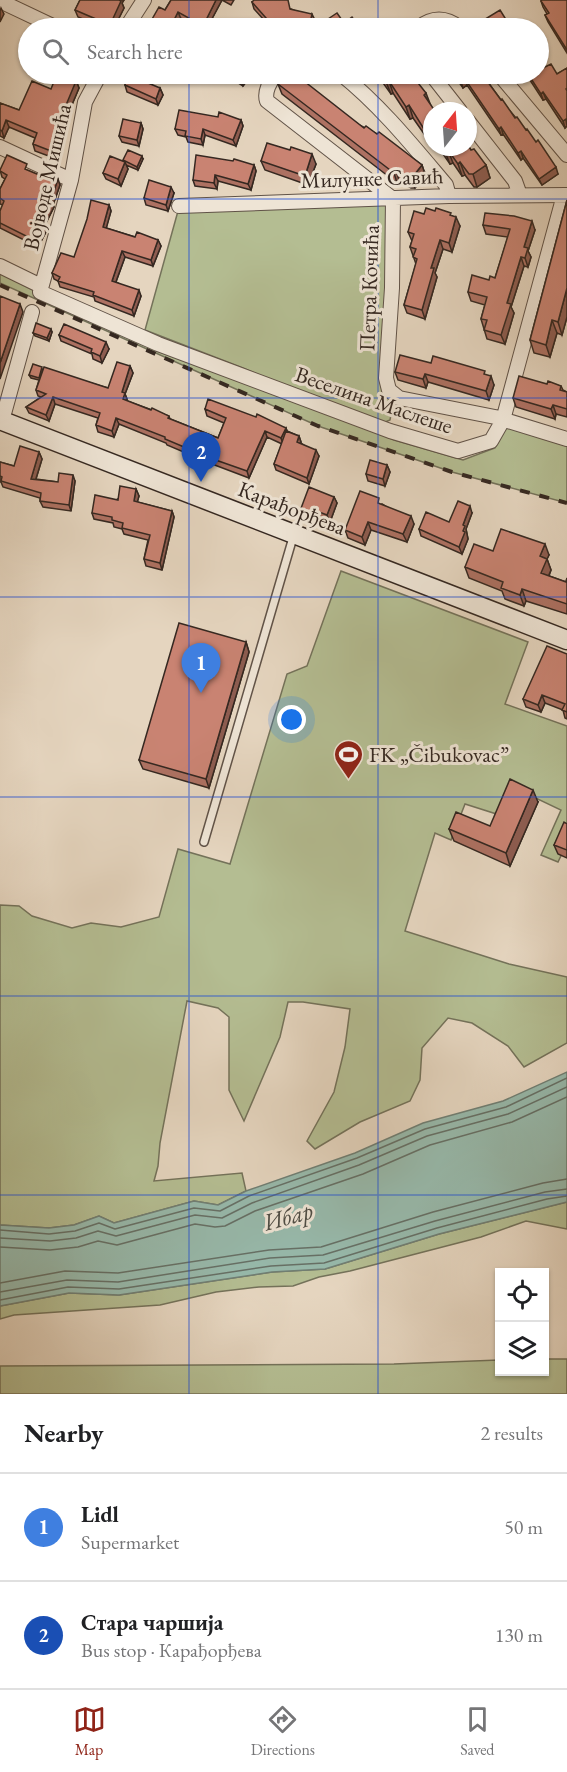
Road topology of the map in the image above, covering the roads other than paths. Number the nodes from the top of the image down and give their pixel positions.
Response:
1 (144, 0) edge
2 (0, 1) edge
3 (36, 18) edge
4 (132, 18) edge
5 (95, 84) edge
6 (270, 84) edge
7 (354, 84) edge
8 (439, 84) edge
9 (508, 84) edge
10 (453, 102) edge
11 (477, 132) edge
12 (0, 147) edge
13 (567, 154) edge
14 (71, 180) junction
15 (520, 195) junction
16 (565, 195) edge
17 (449, 196) junction
18 (393, 199) junction
19 (179, 206) dead end
20 (0, 266) edge
21 (41, 289) junction
22 (32, 312) dead end
23 (1, 420) edge
24 (503, 420) junction
25 (567, 440) edge
26 (294, 534) junction
27 (567, 640) edge
28 (204, 842) dead end

1 - 4 street
2 - 3 street
5 - 14 street, Војводе Мишића
6 - 18 street
7 - 17 street
8 - 10 street
9 - 13 street
11 - 15 street
12 - 14 street
14 - 21 street, Војводе Мишића
15 - 16 street, Милунке Савић
15 - 17 street, Милунке Савић
16 - 24 street, Веселина Маслеше
17 - 18 street, Милунке Савић
18 - 19 street, Милунке Савић
18 - 24 street, Петра Кочића
20 - 21 street, Веселина Маслеше
21 - 24 street, Веселина Маслеше
22 - 23 street
23 - 26 street, Карађорђева
24 - 25 street
26 - 27 street, Карађорђева
26 - 28 lane

